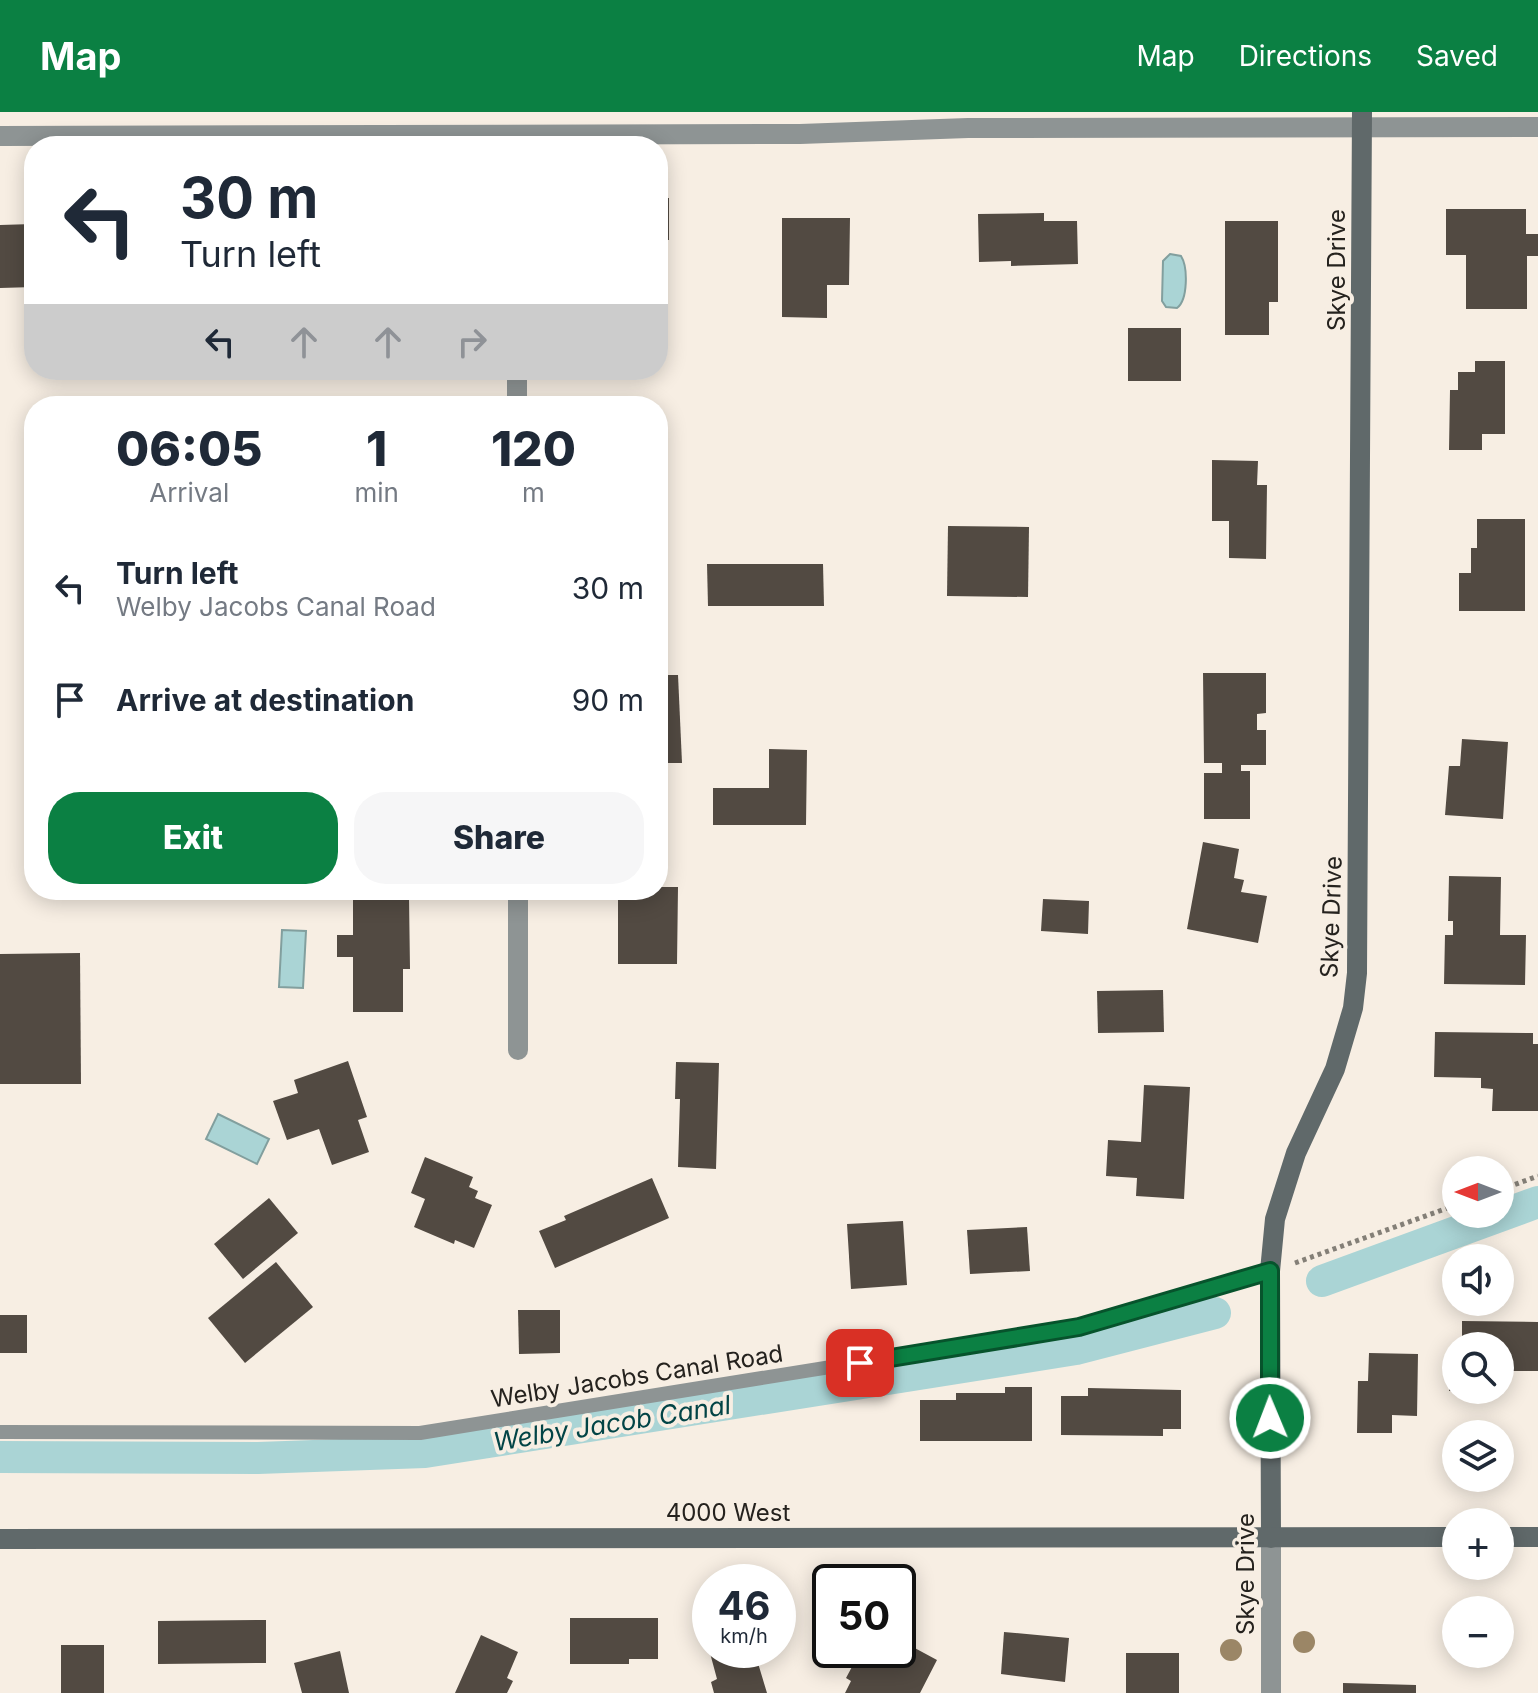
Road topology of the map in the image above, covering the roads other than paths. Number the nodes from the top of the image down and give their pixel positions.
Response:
1 (1362, 120) edge
2 (1538, 127) edge
3 (0, 136) edge
4 (24, 136) edge
5 (668, 137) edge
6 (518, 900) edge
7 (518, 1050) dead end
8 (1270, 1271) junction
9 (0, 1432) edge
10 (1442, 1537) edge
11 (1514, 1537) edge
12 (1538, 1537) edge
13 (1271, 1538) junction
14 (0, 1539) edge
15 (1271, 1693) edge

1 - 2 street
1 - 5 street
1 - 8 main road, Skye Drive
3 - 4 street
6 - 7 street
8 - 9 lane, Welby Jacobs Canal Road
8 - 13 main road, Skye Drive
10 - 13 main road, 4000 West
11 - 12 main road
13 - 14 main road, 4000 West
13 - 15 street, Skye Drive

